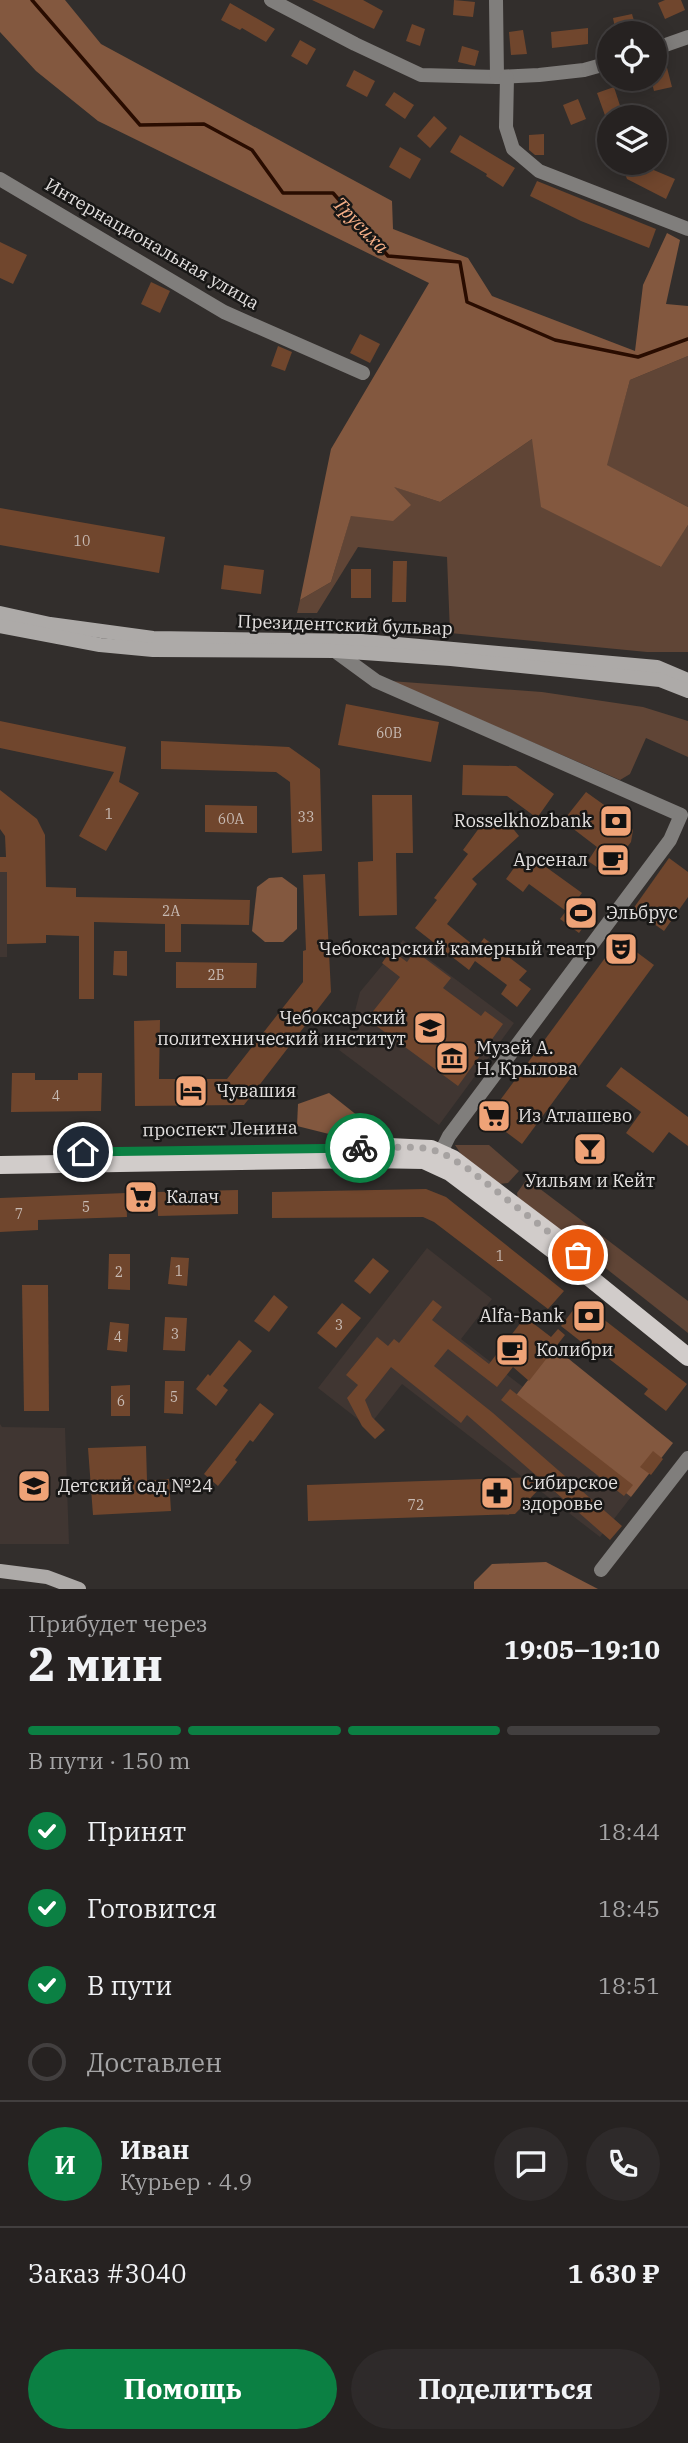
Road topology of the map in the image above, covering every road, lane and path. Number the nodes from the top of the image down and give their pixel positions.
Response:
1 (271, 0) edge
2 (496, 0) edge
3 (688, 37) edge
4 (667, 44) edge
5 (597, 66) edge
6 (502, 77) junction
7 (0, 179) edge
8 (688, 229) edge
9 (363, 373) dead end
10 (0, 613) edge
11 (0, 626) edge
12 (335, 652) junction
13 (688, 668) edge
14 (659, 673) junction
15 (688, 681) edge
16 (688, 691) edge
17 (439, 1158) junction
18 (1, 1159) edge
19 (688, 1342) edge
20 (688, 1357) edge
21 (688, 1458) edge
22 (601, 1570) dead end
23 (0, 1571) edge
24 (79, 1589) edge

1 - 6 street
2 - 6 street
3 - 4 street
5 - 6 street
6 - 8 street
7 - 9 street, Интернациональная улица
10 - 14 main road, Президентский бульвар
11 - 12 main road, Президентский бульвар
12 - 14 main road, Президентский бульвар
12 - 17 street
13 - 14 main road
14 - 15 main road
14 - 16 main road, Президентский бульвар
17 - 18 main road, проспект Ленина
17 - 19 main road
17 - 20 main road
21 - 22 street
23 - 24 main road

